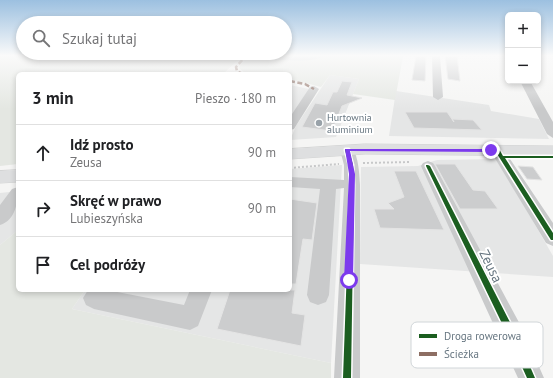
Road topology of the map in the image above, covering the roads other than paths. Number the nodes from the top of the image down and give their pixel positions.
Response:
1 (437, 74) edge
2 (527, 84) edge
3 (314, 89) dead end
4 (438, 97) dead end
5 (292, 123) edge
6 (553, 134) edge
7 (347, 150) junction
8 (497, 150) junction
9 (553, 151) edge
10 (292, 154) edge
11 (428, 166) dead end
12 (16, 176) edge
13 (0, 177) edge
14 (292, 182) edge
15 (329, 183) junction
16 (352, 185) junction
17 (16, 196) edge
18 (0, 218) edge
19 (553, 238) edge
20 (200, 292) edge
21 (318, 295) dead end
22 (94, 298) dead end
23 (506, 322) edge
24 (527, 368) edge
25 (347, 378) edge
26 (531, 378) edge

1 - 4 street
2 - 6 street
3 - 5 street
7 - 8 main road
7 - 10 main road
7 - 16 street
8 - 9 main road
8 - 19 street
11 - 23 street, Zeusa
12 - 13 main road
14 - 15 street
15 - 16 street
15 - 21 street
16 - 25 street
17 - 18 street
20 - 22 street
24 - 26 street, Zeusa

